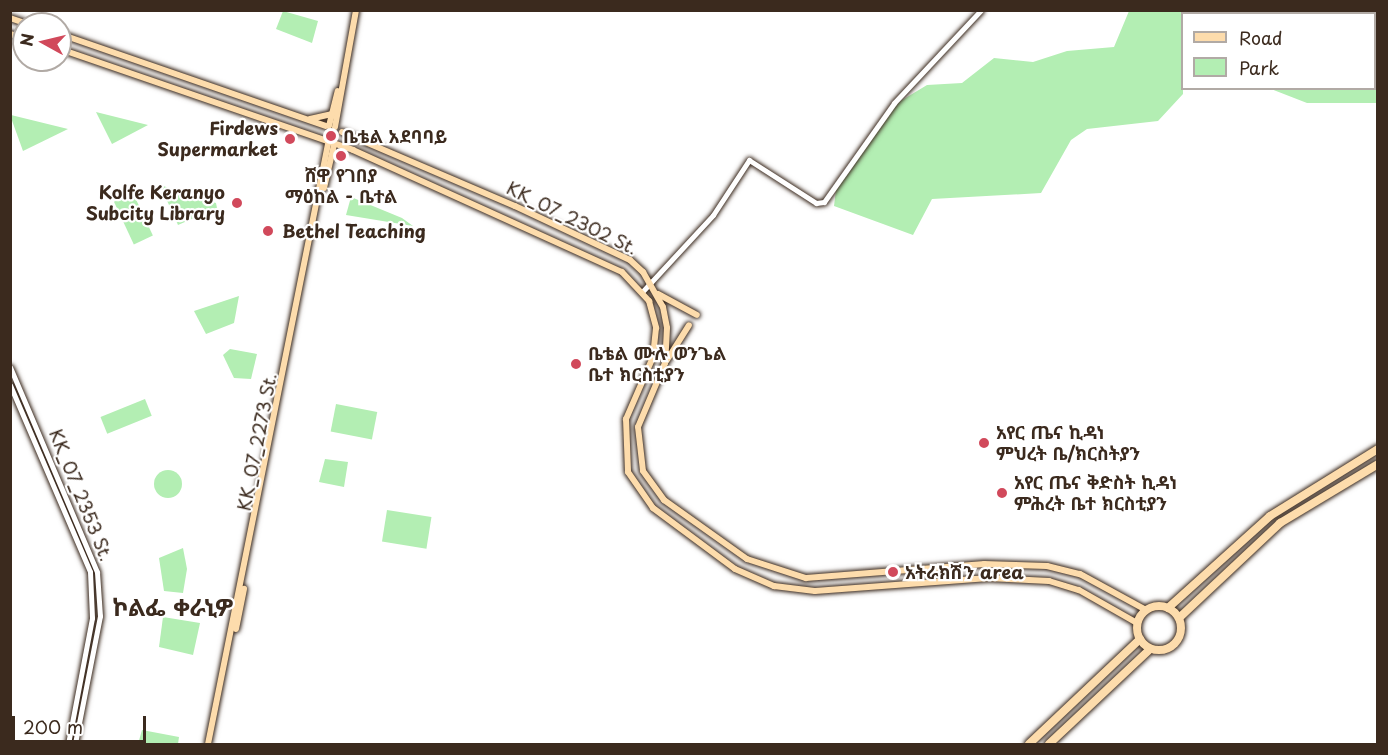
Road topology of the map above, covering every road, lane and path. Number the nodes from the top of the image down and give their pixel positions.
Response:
1 (354, 10) edge
2 (981, 10) edge
3 (72, 38) edge
4 (72, 53) edge
5 (334, 117) junction
6 (304, 119) junction
7 (330, 126) junction
8 (344, 132) junction
9 (312, 136) junction
10 (334, 144) junction
11 (329, 154) junction
12 (651, 282) junction
13 (642, 292) junction
14 (657, 293) junction
15 (697, 315) dead end
16 (689, 325) dead end
17 (665, 363) junction
18 (10, 367) edge
19 (10, 386) edge
20 (1377, 449) edge
21 (1377, 464) edge
22 (1168, 608) junction
23 (1146, 610) junction
24 (1179, 618) junction
25 (1137, 623) junction
26 (1140, 639) junction
27 (1150, 648) junction
28 (68, 744) edge
29 (75, 744) edge
30 (210, 744) edge
31 (1029, 744) edge
32 (1049, 744) edge

1 - 5 main road
2 - 12 street
3 - 6 main road
4 - 9 main road, KK_07_2302 St.
5 - 6 main road
5 - 7 main road
5 - 8 main road
6 - 7 main road
7 - 8 main road, KK_07_2302 St.
7 - 10 main road
8 - 10 main road
8 - 12 main road, KK_07_2302 St.
9 - 10 main road, KK_07_2302 St.
9 - 11 main road
10 - 11 main road
10 - 11 main road, KK_07_2273 St.
10 - 13 main road, KK_07_2302 St.
11 - 30 main road, KK_07_2273 St.
12 - 13 street
12 - 14 main road, KK_07_2302 St.
13 - 25 main road, KK_07_2302 St.
14 - 15 main road
14 - 17 main road, KK_07_2302 St.
16 - 17 main road
17 - 23 main road, KK_07_2302 St.
18 - 29 street, KK_07_2353 St.
19 - 28 street, KK_07_2353 St.
20 - 22 highway
21 - 24 highway
22 - 23 highway
22 - 24 highway
23 - 25 highway
24 - 27 highway
25 - 26 highway
26 - 27 highway
26 - 31 highway
27 - 32 highway

